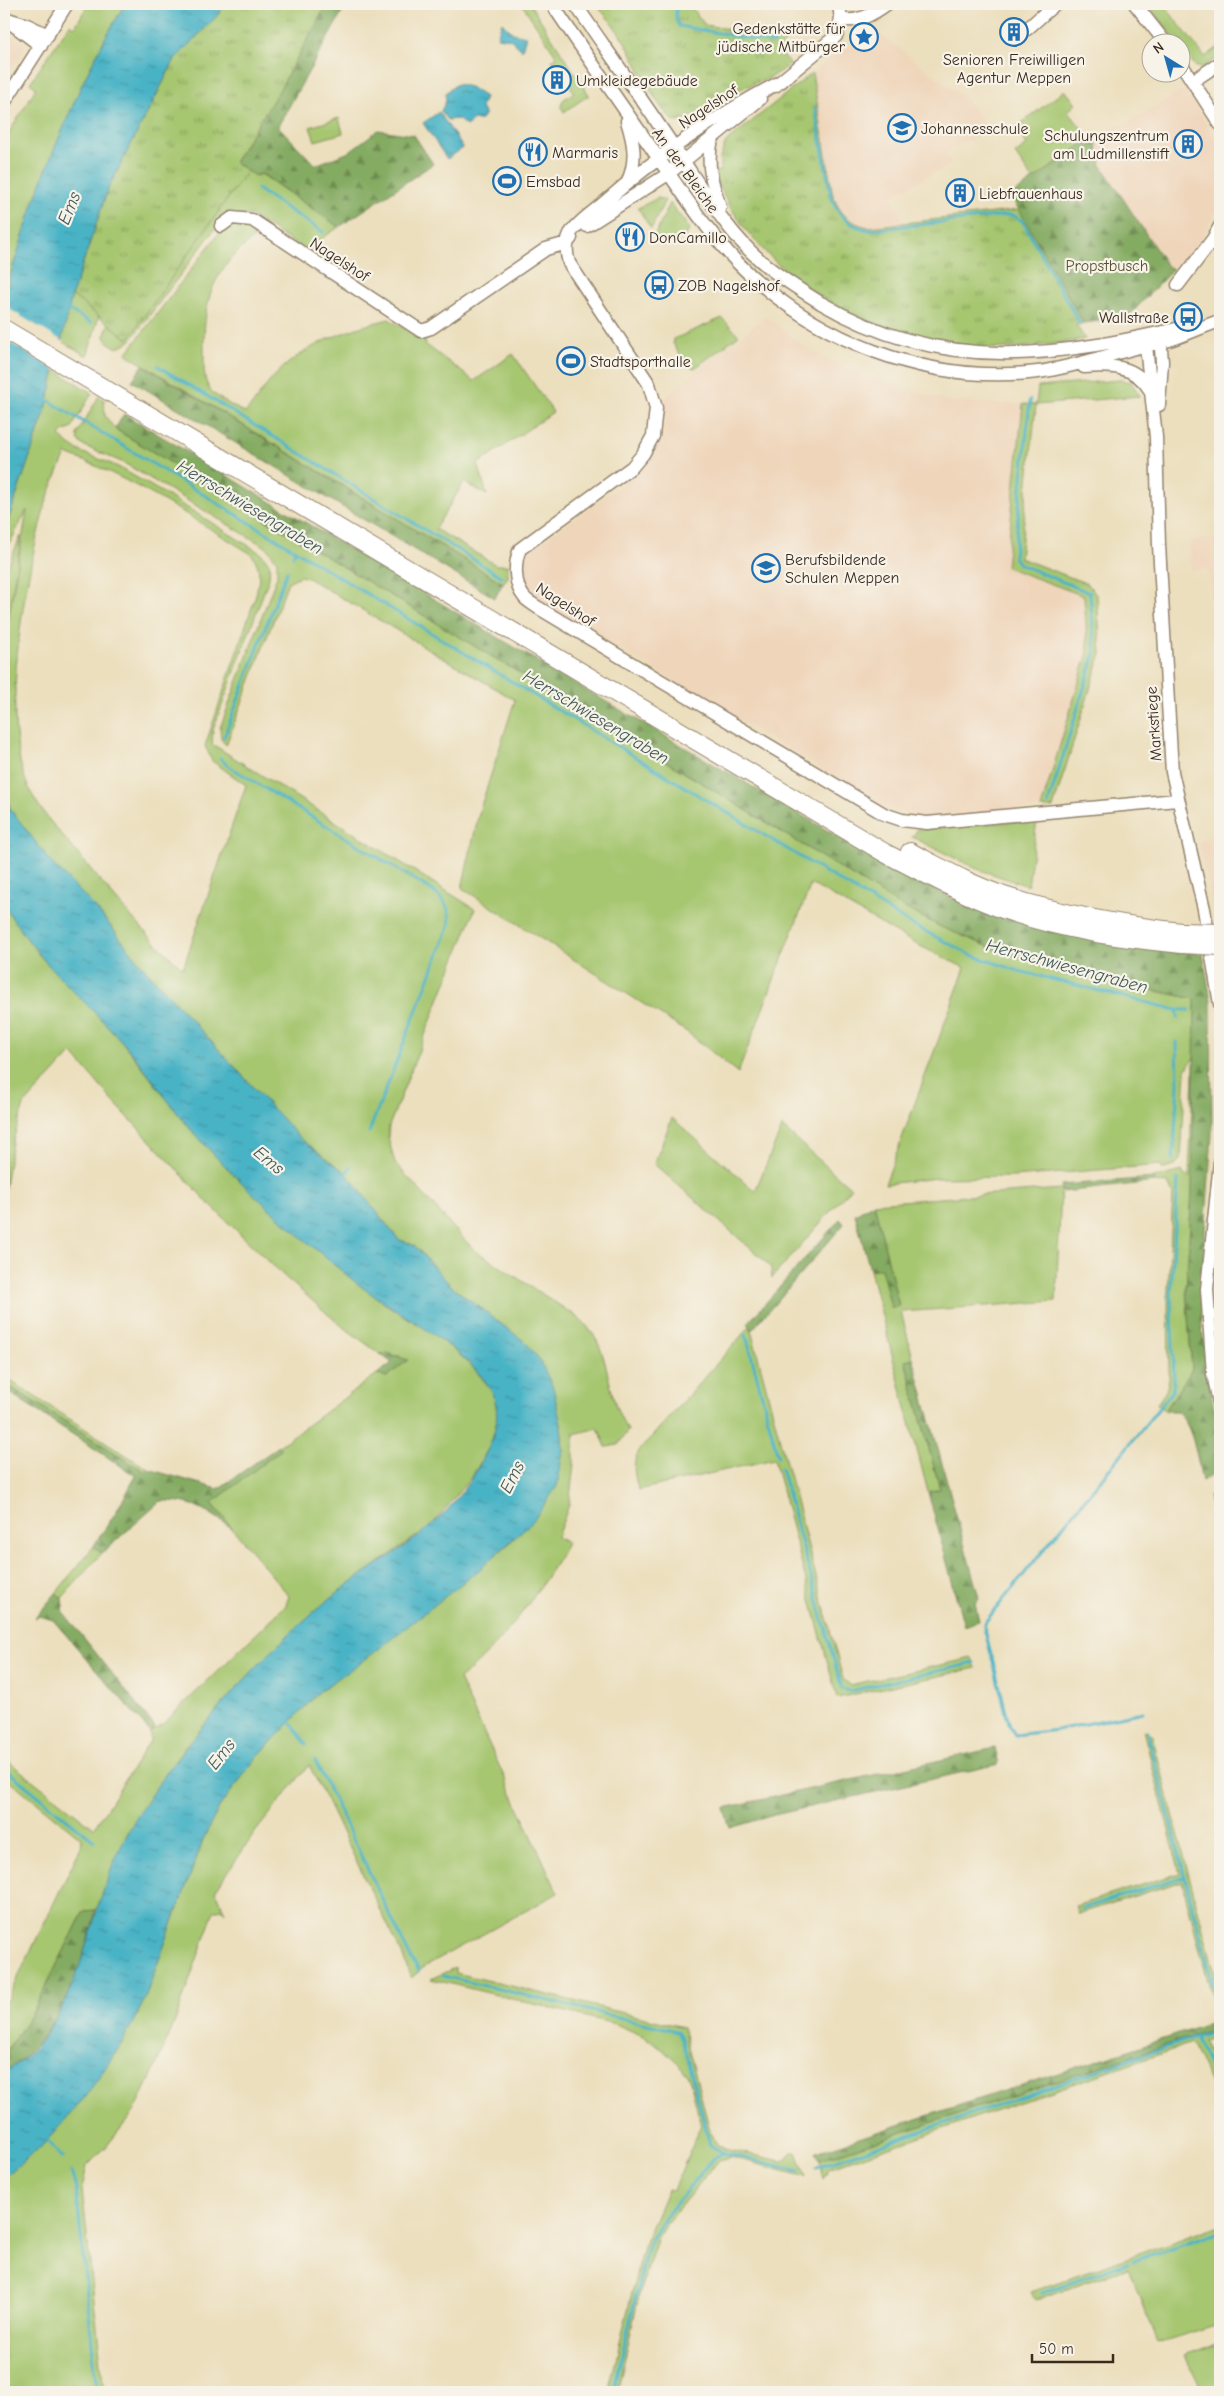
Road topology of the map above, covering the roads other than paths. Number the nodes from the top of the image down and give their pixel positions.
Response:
1 (67, 4) edge
2 (552, 4) edge
3 (575, 4) edge
4 (839, 4) edge
5 (886, 4) edge
6 (1055, 4) edge
7 (1135, 4) edge
8 (4, 18) edge
9 (841, 20) junction
10 (1027, 29) dead end
11 (1157, 32) edge
12 (44, 40) junction
13 (1220, 63) edge
14 (782, 81) junction
15 (1193, 81) joint
16 (4, 102) edge
17 (624, 111) junction
18 (1220, 124) edge
19 (712, 139) junction
20 (674, 147) junction
21 (658, 159) junction
22 (684, 162) junction
23 (668, 174) junction
24 (627, 183) junction
25 (724, 220) junction
26 (221, 226) dead end
27 (1220, 226) edge
28 (567, 243) junction
29 (1178, 286) dead end
30 (4, 316) edge
31 (1216, 322) edge
32 (4, 329) edge
33 (1160, 337) junction
34 (1145, 340) junction
35 (1040, 372) junction
36 (117, 390) junction
37 (1152, 393) junction
38 (1156, 437) junction
39 (1178, 800) junction
40 (1220, 933) edge
41 (1182, 938) junction
42 (1220, 946) edge
43 (1220, 1004) edge
44 (1220, 1162) edge
45 (1220, 1407) edge

1 - 12 street
2 - 17 street, An der Bleiche
3 - 20 street, An der Bleiche
4 - 9 street
5 - 9 street
6 - 10 street
7 - 11 street
8 - 12 street
9 - 14 street, Nagelshof
12 - 16 street
13 - 15 street
14 - 19 street, Nagelshof
14 - 20 street, Nagelshof
15 - 18 street
17 - 21 street, An der Bleiche
17 - 24 street, An der Bleiche
19 - 22 street, Nagelshof
19 - 25 street, An der Bleiche
20 - 21 street, Nagelshof
20 - 22 street, An der Bleiche
21 - 23 street, An der Bleiche
21 - 24 street, Nagelshof
22 - 23 street, Nagelshof
22 - 25 street, An der Bleiche
23 - 28 street, Nagelshof
23 - 35 street, An der Bleiche
24 - 28 street, Nagelshof
25 - 34 street, An der Bleiche
26 - 28 street, Nagelshof
27 - 29 street
28 - 39 street, Nagelshof
30 - 36 highway
31 - 33 street
32 - 36 highway
33 - 34 street, An der Bleiche
33 - 38 street, Markstiege
34 - 35 street, An der Bleiche
34 - 37 street, Markstiege
35 - 37 street
36 - 41 highway
37 - 38 street, Markstiege
38 - 39 street, Markstiege
39 - 43 street, Markstiege
40 - 41 highway, bridge
41 - 42 highway, bridge
44 - 45 street

